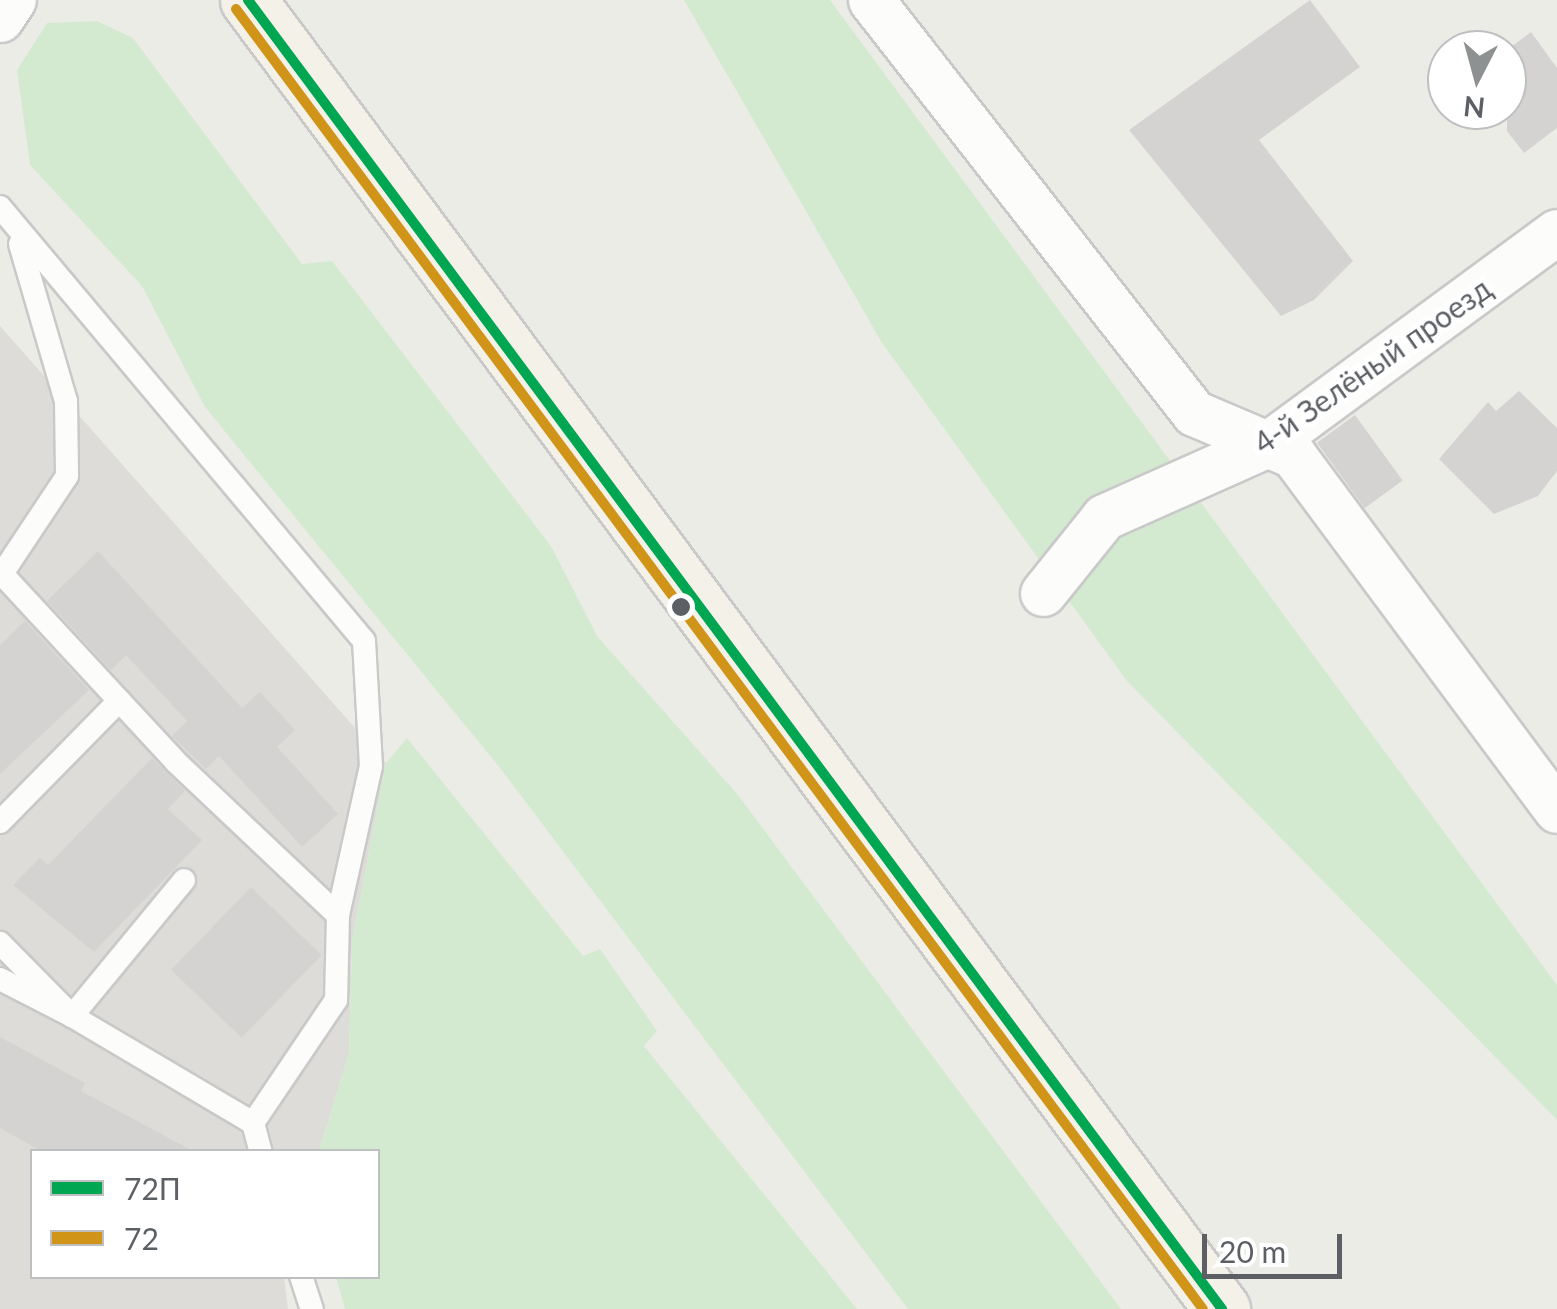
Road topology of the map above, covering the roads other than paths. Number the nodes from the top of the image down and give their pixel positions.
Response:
1 (13, 0) edge
2 (248, 0) edge
3 (871, 0) edge
4 (0, 18) edge
5 (6, 216) edge
6 (1557, 232) edge
7 (1268, 444) junction
8 (1, 575) edge
9 (1042, 593) dead end
10 (119, 701) junction
11 (1557, 810) edge
12 (0, 822) edge
13 (184, 880) dead end
14 (338, 916) junction
15 (0, 943) edge
16 (0, 979) edge
17 (72, 1016) junction
18 (253, 1123) junction
19 (261, 1149) edge
20 (302, 1279) edge
21 (312, 1309) edge
22 (1222, 1309) edge

1 - 4 street
2 - 22 main road
3 - 7 street
5 - 8 lane
5 - 14 lane
6 - 7 street, 4-й Зелёный проезд
7 - 9 street, 4-й Зелёный проезд
7 - 11 street
8 - 10 lane
10 - 12 lane
10 - 14 lane
13 - 17 lane
14 - 18 lane
15 - 17 lane
16 - 17 lane
17 - 18 lane
18 - 19 lane
20 - 21 lane

